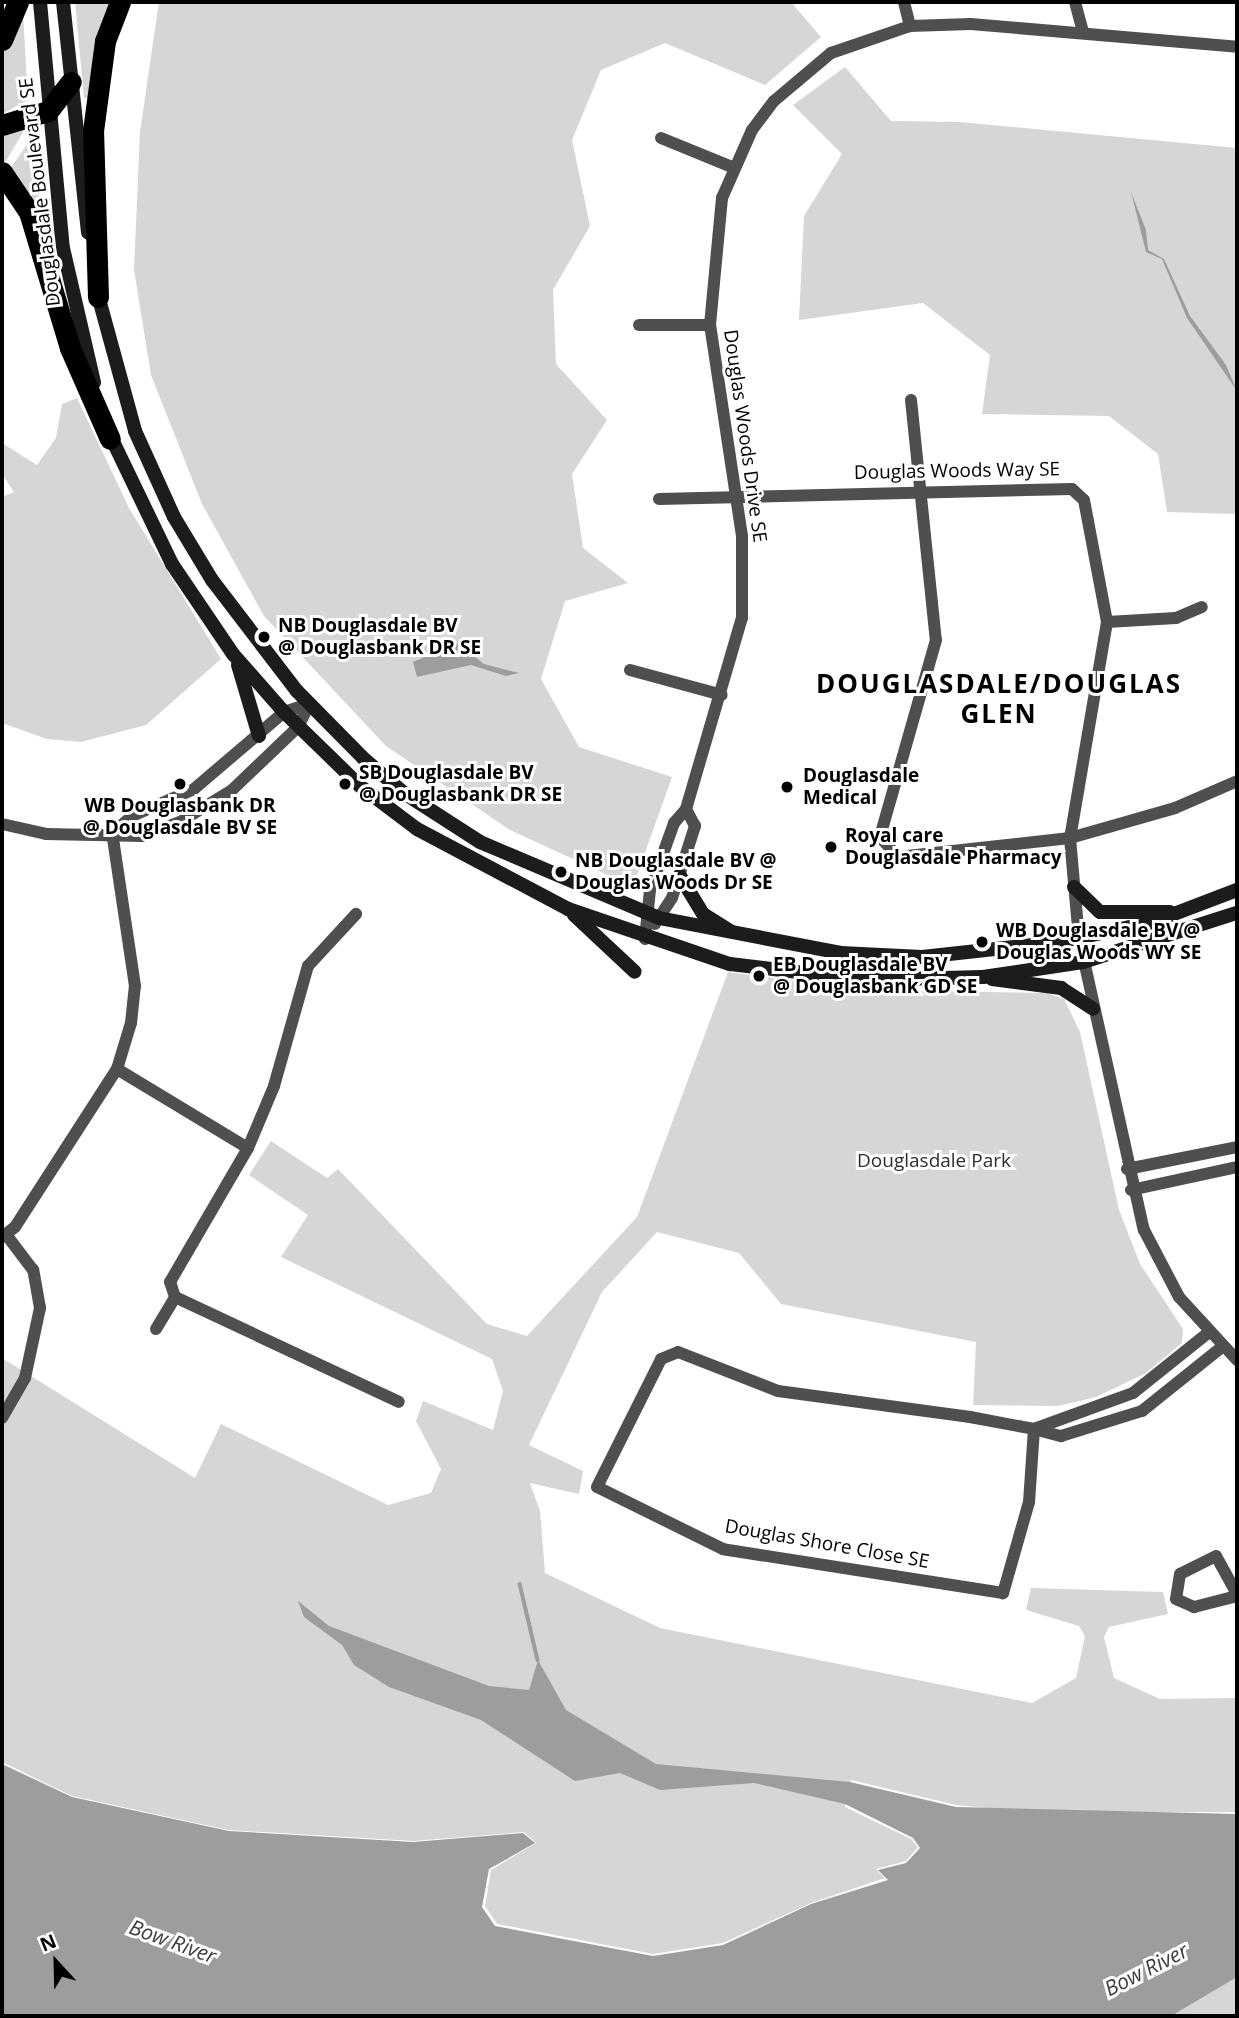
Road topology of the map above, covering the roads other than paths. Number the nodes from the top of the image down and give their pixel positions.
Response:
1 (18, 2) edge
2 (40, 2) edge
3 (62, 2) edge
4 (120, 2) edge
5 (904, 2) edge
6 (1075, 2) edge
7 (910, 26) junction
8 (1083, 32) junction
9 (2, 40) edge
10 (1237, 47) edge
11 (71, 82) junction
12 (48, 111) junction
13 (2, 125) edge
14 (661, 138) dead end
15 (732, 167) junction
16 (2, 172) edge
17 (98, 297) junction
18 (710, 324) junction
19 (639, 325) dead end
20 (911, 400) dead end
21 (110, 439) junction
22 (920, 490) junction
23 (736, 493) junction
24 (659, 499) dead end
25 (1202, 607) dead end
26 (1107, 622) junction
27 (233, 654) junction
28 (630, 670) dead end
29 (722, 695) junction
30 (309, 704) junction
31 (284, 712) junction
32 (298, 727) junction
33 (259, 736) junction
34 (1237, 781) edge
35 (686, 809) junction
36 (2, 824) edge
37 (113, 833) junction
38 (1070, 838) junction
39 (680, 876) junction
40 (1074, 887) junction
41 (1237, 890) edge
42 (568, 909) junction
43 (1178, 912) junction
44 (1237, 913) edge
45 (356, 914) dead end
46 (653, 916) junction
47 (737, 936) junction
48 (1079, 938) junction
49 (645, 939) junction
50 (1083, 962) junction
51 (635, 972) dead end
52 (984, 977) junction
53 (1093, 1009) junction
54 (117, 1069) junction
55 (1237, 1147) edge
56 (248, 1149) junction
57 (1237, 1167) edge
58 (1127, 1169) junction
59 (1131, 1190) junction
60 (5, 1237) edge
61 (175, 1297) junction
62 (156, 1329) dead end
63 (1208, 1334) junction
64 (1222, 1348) junction
65 (1237, 1360) edge
66 (399, 1402) dead end
67 (2, 1418) edge
68 (1034, 1429) junction
69 (1237, 1595) edge

1 - 9 highway
2 - 12 street, Douglasdale Boulevard SE
3 - 11 street
4 - 17 highway
5 - 7 street
6 - 8 street
7 - 8 street, Douglas Woods Drive SE
7 - 15 street, Douglas Woods Drive SE
8 - 10 street, Douglas Woods Drive SE
11 - 12 highway
11 - 17 street
12 - 13 highway
12 - 21 street, Douglasdale Boulevard SE
14 - 15 street
15 - 18 street, Douglas Woods Drive SE
16 - 21 highway
17 - 30 street
18 - 19 street
18 - 23 street, Douglas Woods Drive SE
20 - 22 street
21 - 27 street, Douglasdale Boulevard SE
22 - 23 street, Douglas Woods Way SE
22 - 26 street, Douglas Woods Way SE
22 - 38 street
23 - 24 street, Douglas Woods Way SE
23 - 29 street, Douglas Woods Drive SE
25 - 26 street
26 - 38 street, Douglas Woods Way SE
27 - 31 street, Douglasdale Boulevard SE
27 - 33 street
28 - 29 street
29 - 35 street, Douglas Woods Drive SE
30 - 31 street
30 - 32 street
30 - 46 street
31 - 32 street, Douglasdale Boulevard SE
31 - 33 street
32 - 37 street
32 - 42 street, Douglasdale Boulevard SE
33 - 37 street
34 - 38 street
35 - 39 street, Douglas Woods Drive SE
35 - 46 street, Douglas Woods Drive SE
36 - 37 street
37 - 54 street
38 - 40 street, Douglas Woods Way SE
39 - 46 street, Douglas Woods Drive SE
39 - 47 street
40 - 43 street
40 - 48 street, Douglas Woods Way SE
41 - 43 street
42 - 49 street, Douglasdale Boulevard SE
42 - 51 street
43 - 48 street
44 - 50 street, Douglasdale Boulevard SE
45 - 56 street
46 - 47 street
46 - 49 street, Douglas Woods Drive SE
47 - 48 street
48 - 50 street, Douglas Woods Way SE
49 - 52 street, Douglasdale Boulevard SE
50 - 52 street, Douglasdale Boulevard SE
50 - 53 street, Douglas Woods Way SE
52 - 53 street
53 - 58 street, Douglas Woods Way SE
54 - 56 street
54 - 60 street
55 - 58 street
56 - 61 street
57 - 59 street
58 - 59 street, Douglas Woods Way SE
59 - 63 street, Douglas Woods Way SE
60 - 67 street
61 - 62 street
61 - 66 street
63 - 64 street, Douglas Woods Way SE
63 - 68 street, Douglas Shore Close SE
64 - 65 street, Douglas Woods Way SE
64 - 68 street, Douglas Shore Close SE
68 - 68 street, Douglas Shore Close SE
69 - 69 street

